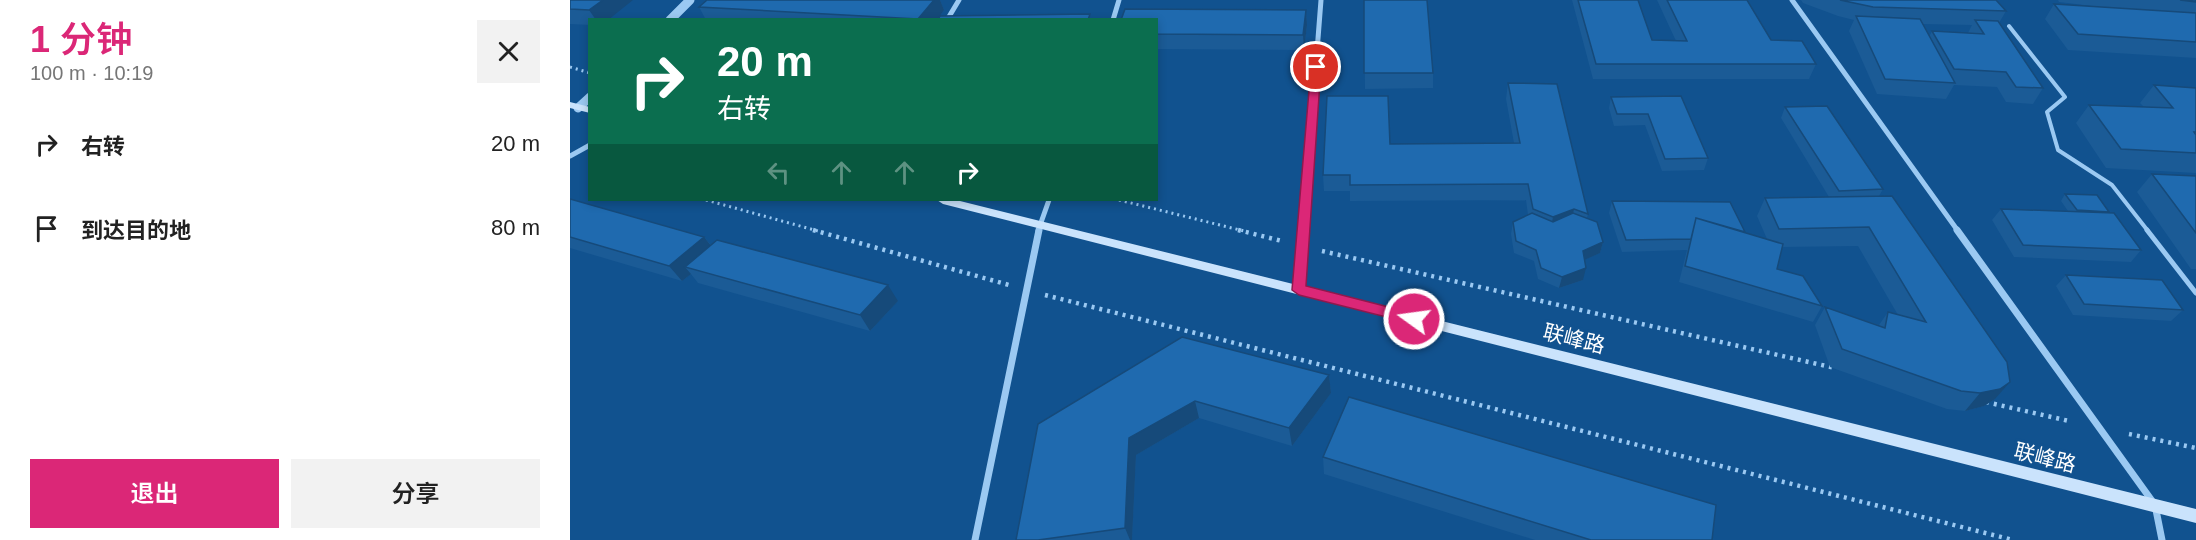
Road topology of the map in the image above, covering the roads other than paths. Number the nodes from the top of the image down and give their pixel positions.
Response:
1 (690, 0) edge
2 (959, 0) edge
3 (1119, 0) edge
4 (1321, 0) edge
5 (1792, 0) edge
6 (672, 18) edge
7 (947, 18) edge
8 (1114, 18) edge
9 (2009, 26) dead end
10 (588, 98) edge
11 (574, 106) edge
12 (588, 146) edge
13 (570, 156) edge
14 (947, 201) edge
15 (1049, 201) edge
16 (1040, 224) junction
17 (1299, 290) junction
18 (2196, 293) edge
19 (2155, 505) junction
20 (2196, 516) edge
21 (975, 540) edge
22 (2162, 540) edge

1 - 6 street
2 - 7 street
3 - 8 street
4 - 17 street
5 - 19 street
9 - 18 lane
10 - 11 street
12 - 13 street
14 - 16 main road, 联峰路
15 - 16 street
16 - 17 main road, 联峰路
16 - 21 street
17 - 19 main road, 联峰路
19 - 20 main road, 联峰路
19 - 22 street

